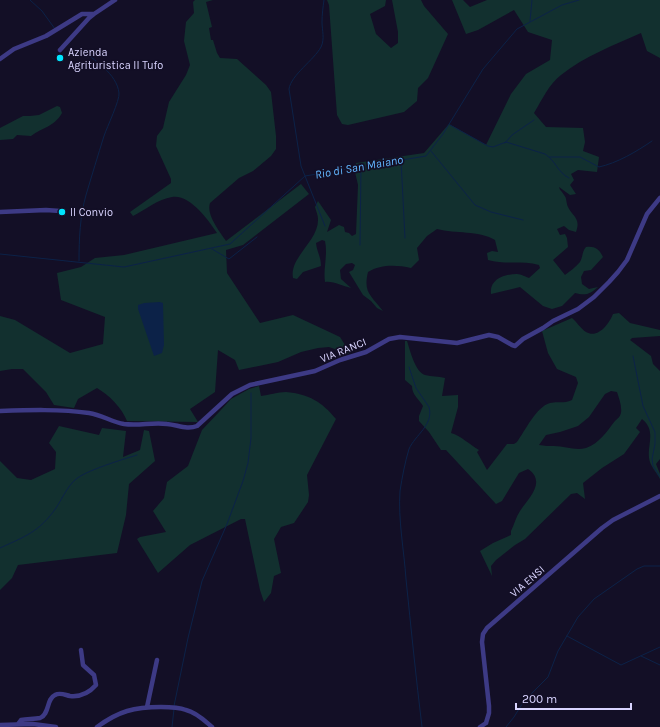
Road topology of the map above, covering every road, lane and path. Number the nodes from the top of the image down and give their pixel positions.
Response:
1 (115, 0) edge
2 (94, 14) junction
3 (60, 50) dead end
4 (0, 59) edge
5 (660, 198) edge
6 (60, 211) dead end
7 (0, 212) edge
8 (0, 411) edge
9 (660, 496) edge
10 (81, 650) dead end
11 (157, 660) dead end
12 (147, 707) junction
13 (18, 724) junction
14 (0, 725) edge
15 (487, 725) edge
16 (56, 727) edge
17 (97, 727) edge
18 (212, 727) edge
19 (480, 727) edge

1 - 2 street
2 - 3 street
2 - 4 street
5 - 8 street, VIA RANCI
6 - 7 street
9 - 15 street, VIA ENSI
10 - 13 street
11 - 12 street
12 - 17 street
12 - 18 street
13 - 14 street
13 - 16 street
15 - 19 street

